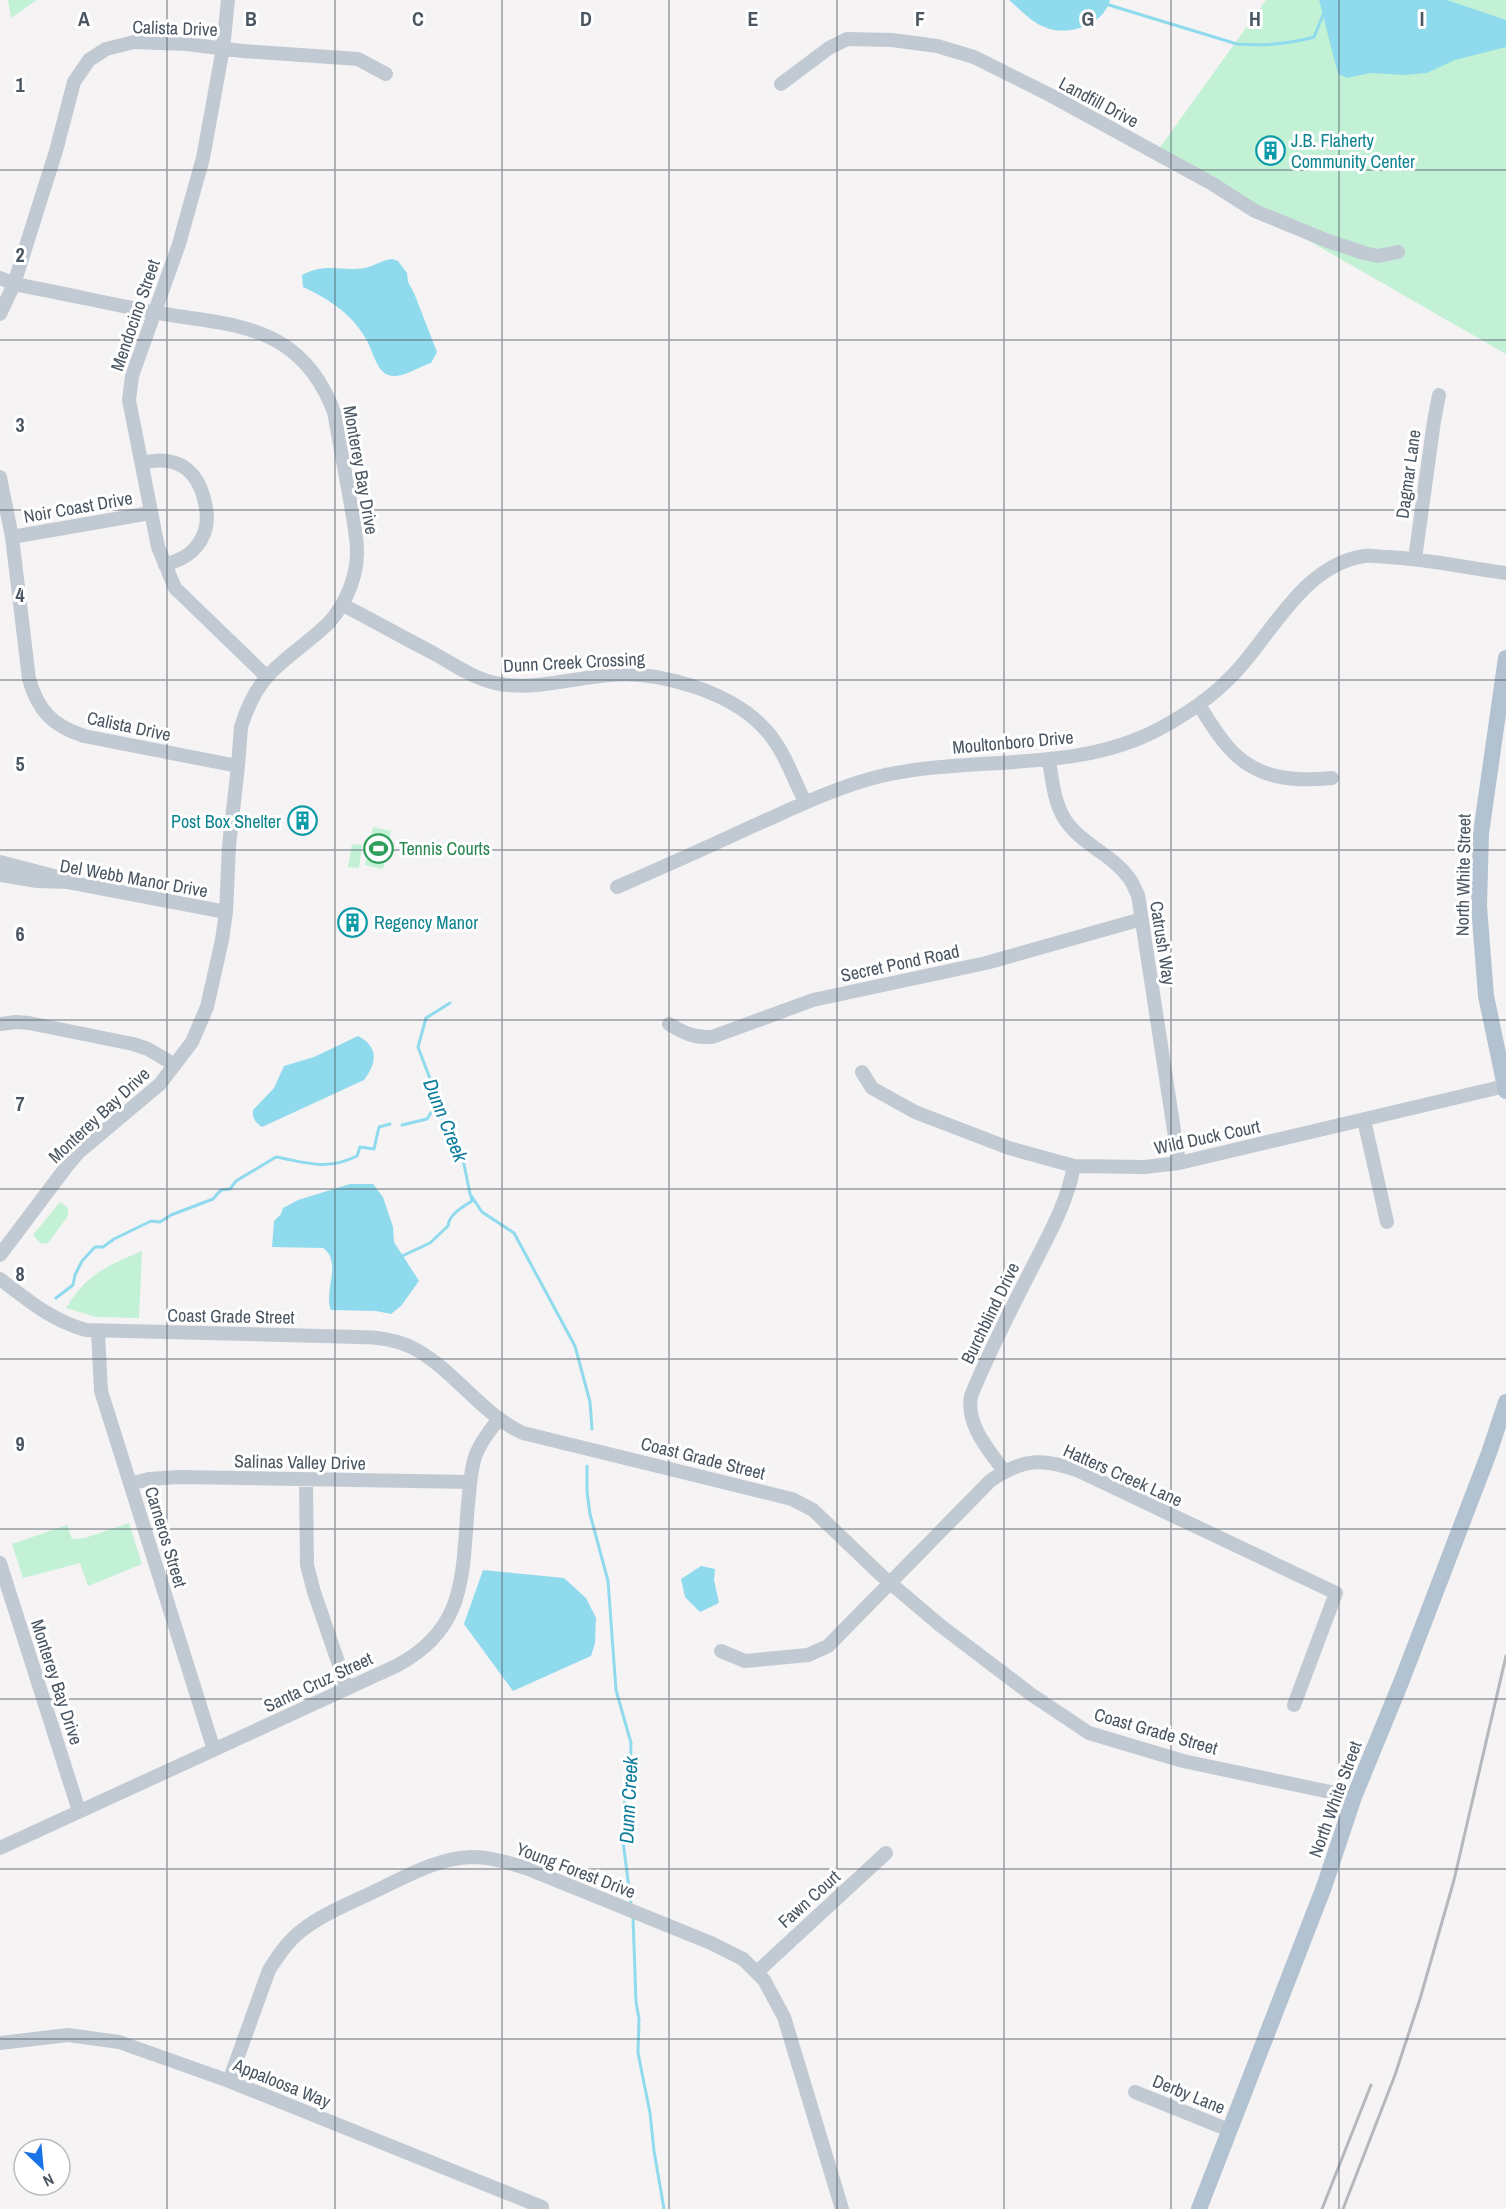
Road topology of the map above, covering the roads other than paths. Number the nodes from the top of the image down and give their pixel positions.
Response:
1 (228, 0) edge
2 (223, 48) junction
3 (386, 74) dead end
4 (781, 84) dead end
5 (1398, 252) dead end
6 (0, 278) edge
7 (14, 284) junction
8 (155, 313) junction
9 (0, 314) edge
10 (1439, 395) dead end
11 (142, 463) junction
12 (0, 477) edge
13 (150, 513) junction
14 (12, 537) junction
15 (1415, 558) junction
16 (165, 566) junction
17 (1506, 573) edge
18 (343, 605) junction
19 (1506, 658) edge
20 (266, 676) junction
21 (1199, 705) junction
22 (1049, 760) junction
23 (238, 766) junction
24 (1332, 778) dead end
25 (806, 802) junction
26 (0, 862) edge
27 (0, 875) edge
28 (68, 882) junction
29 (618, 887) dead end
30 (226, 912) junction
31 (1142, 919) junction
32 (0, 1024) edge
33 (669, 1024) dead end
34 (176, 1065) junction
35 (862, 1072) dead end
36 (1505, 1088) edge
37 (1364, 1120) junction
38 (1179, 1163) junction
39 (1074, 1166) junction
40 (1387, 1222) dead end
41 (0, 1255) edge
42 (0, 1280) edge
43 (98, 1332) junction
44 (1506, 1402) edge
45 (498, 1419) junction
46 (1004, 1471) junction
47 (306, 1481) junction
48 (470, 1482) junction
49 (130, 1484) junction
50 (0, 1563) edge
51 (890, 1584) junction
52 (721, 1651) dead end
53 (347, 1688) junction
54 (1294, 1705) dead end
55 (214, 1750) junction
56 (1354, 1797) junction
57 (79, 1811) junction
58 (0, 1848) edge
59 (886, 1853) dead end
60 (757, 1972) junction
61 (0, 2043) edge
62 (229, 2081) junction
63 (1135, 2092) dead end
64 (1229, 2130) junction
65 (542, 2207) dead end
66 (842, 2209) edge
67 (1199, 2209) edge

1 - 2 street, Mendocino Street
2 - 3 street, Calista Drive
2 - 7 street, Calista Drive
2 - 8 street, Mendocino Street
4 - 5 street, Landfill Drive
6 - 7 street, Monterey Bay Drive
7 - 8 street, Monterey Bay Drive
7 - 9 street, Calista Drive
8 - 11 street, Mendocino Street
8 - 18 street, Monterey Bay Drive
10 - 15 street, Dagmar Lane
11 - 13 street, Mendocino Street
11 - 16 street
12 - 14 street, Calista Drive
13 - 14 street, Noir Coast Drive
13 - 16 street, Mendocino Street
14 - 23 street, Calista Drive
15 - 17 street, Moultonboro Drive
15 - 21 street, Moultonboro Drive
16 - 20 street, Mendocino Street
18 - 20 street, Monterey Bay Drive
18 - 25 street, Dunn Creek Crossing
19 - 36 main road, North White Street
20 - 23 street, Monterey Bay Drive
21 - 22 street, Moultonboro Drive
21 - 24 street
22 - 25 street, Moultonboro Drive
22 - 31 street, Catrush Way
23 - 30 street, Monterey Bay Drive
25 - 29 street, Moultonboro Drive
26 - 28 street
27 - 28 street, Del Webb Manor Drive
28 - 30 street, Del Webb Manor Drive
30 - 34 street, Monterey Bay Drive
31 - 33 street, Secret Pond Road
31 - 38 street, Catrush Way
32 - 34 street
34 - 41 street, Monterey Bay Drive
35 - 39 street, Wild Duck Court
36 - 37 street, Wild Duck Court
37 - 38 street, Wild Duck Court
37 - 40 street
38 - 39 street, Wild Duck Court
39 - 46 street, Burchblind Drive
42 - 43 street, Coast Grade Street
43 - 45 street, Coast Grade Street
43 - 49 street, Carneros Street
44 - 56 main road, North White Street
45 - 48 street, Santa Cruz Street
45 - 51 street, Coast Grade Street
46 - 51 street, Hatters Creek Lane
46 - 54 street, Hatters Creek Lane
47 - 48 street, Salinas Valley Drive
47 - 49 street, Salinas Valley Drive
47 - 53 street
48 - 53 street, Santa Cruz Street
49 - 55 street, Carneros Street
50 - 57 street, Monterey Bay Drive
51 - 52 street, Hatters Creek Lane
51 - 56 street, Coast Grade Street
53 - 55 street, Santa Cruz Street
55 - 57 street, Santa Cruz Street
56 - 64 main road, North White Street
57 - 58 street, Santa Cruz Street
59 - 60 street, Fawn Court
60 - 62 street, Young Forest Drive
60 - 66 street, Young Forest Drive
61 - 62 street, Appaloosa Way
62 - 65 street, Appaloosa Way
63 - 64 street, Derby Lane
64 - 67 main road, North White Street

